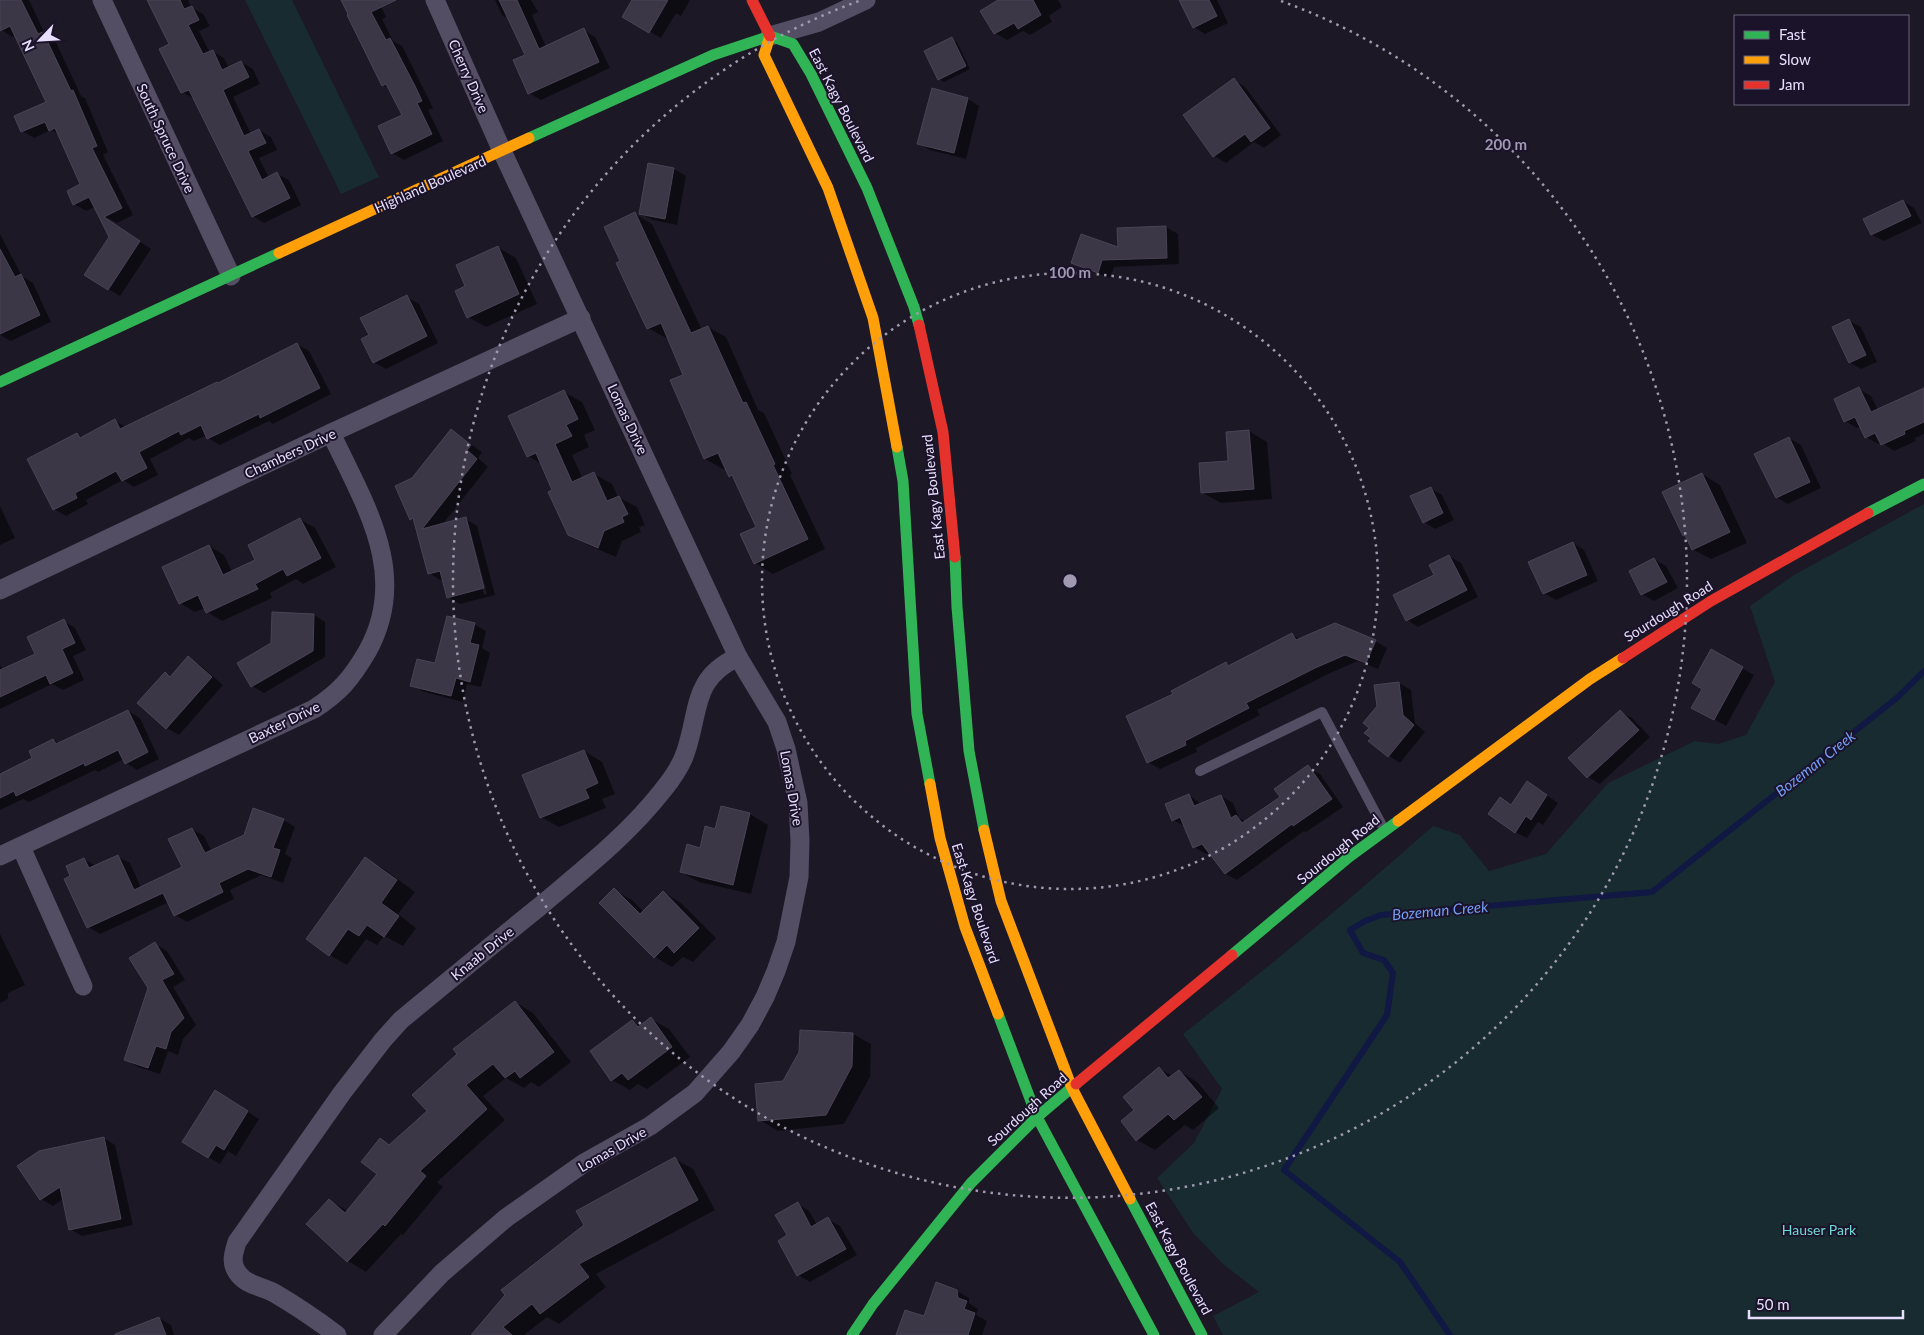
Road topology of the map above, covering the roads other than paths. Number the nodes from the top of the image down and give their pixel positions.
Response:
1 (102, 0) edge
2 (435, 0) edge
3 (752, 0) edge
4 (866, 0) edge
5 (770, 36) junction
6 (502, 151) junction
7 (231, 276) junction
8 (581, 318) junction
9 (0, 382) edge
10 (331, 433) junction
11 (1924, 484) edge
12 (0, 590) edge
13 (738, 657) junction
14 (1200, 771) dead end
15 (1385, 830) junction
16 (20, 846) junction
17 (0, 856) edge
18 (83, 986) dead end
19 (1072, 1088) junction
20 (1037, 1117) junction
21 (337, 1335) edge
22 (383, 1335) edge
23 (852, 1335) edge
24 (1154, 1335) edge
25 (1202, 1335) edge

1 - 7 street, South Spruce Drive
2 - 6 street, Cherry Drive
3 - 5 main road
4 - 5 street, Highland Boulevard
5 - 6 main road, Highland Boulevard
5 - 19 main road, East Kagy Boulevard
5 - 20 main road, East Kagy Boulevard
6 - 7 main road, Highland Boulevard
6 - 8 street, Lomas Drive
7 - 9 main road, Highland Boulevard
8 - 10 street, Chambers Drive
8 - 13 street, Lomas Drive
10 - 12 street, Chambers Drive
10 - 16 street, Baxter Drive
11 - 15 main road, Sourdough Road
13 - 21 street, Knaab Drive
13 - 22 street, Lomas Drive
14 - 15 lane
15 - 19 main road, Sourdough Road
16 - 17 street, Baxter Drive
16 - 18 street
19 - 20 main road, Sourdough Road
19 - 25 main road, East Kagy Boulevard
20 - 23 main road, Sourdough Road
20 - 24 main road, East Kagy Boulevard

